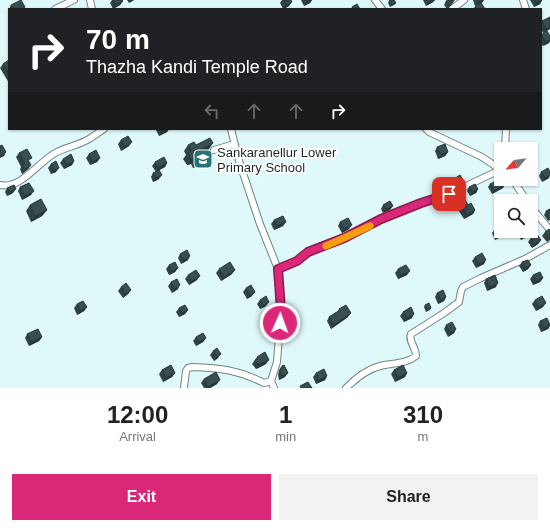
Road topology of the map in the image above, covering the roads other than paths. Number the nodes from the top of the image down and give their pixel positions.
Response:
1 (74, 0) edge
2 (375, 0) edge
3 (464, 0) edge
4 (57, 8) edge
5 (381, 8) edge
6 (453, 8) edge
7 (231, 130) edge
8 (427, 130) edge
9 (506, 130) edge
10 (96, 131) edge
11 (505, 142) edge
12 (235, 144) junction
13 (214, 150) dead end
14 (494, 166) edge
15 (494, 173) edge
16 (0, 185) edge
17 (538, 215) edge
18 (550, 230) edge
19 (550, 245) edge
20 (278, 269) junction
21 (271, 382) junction
22 (184, 388) edge
23 (274, 388) edge
24 (346, 388) edge

1 - 4 street
2 - 5 street
3 - 6 street
7 - 12 street
8 - 14 street
9 - 11 street
10 - 16 street
12 - 13 street
12 - 20 street
15 - 20 street
17 - 18 street
19 - 24 street
20 - 21 street
21 - 22 street
21 - 23 street

